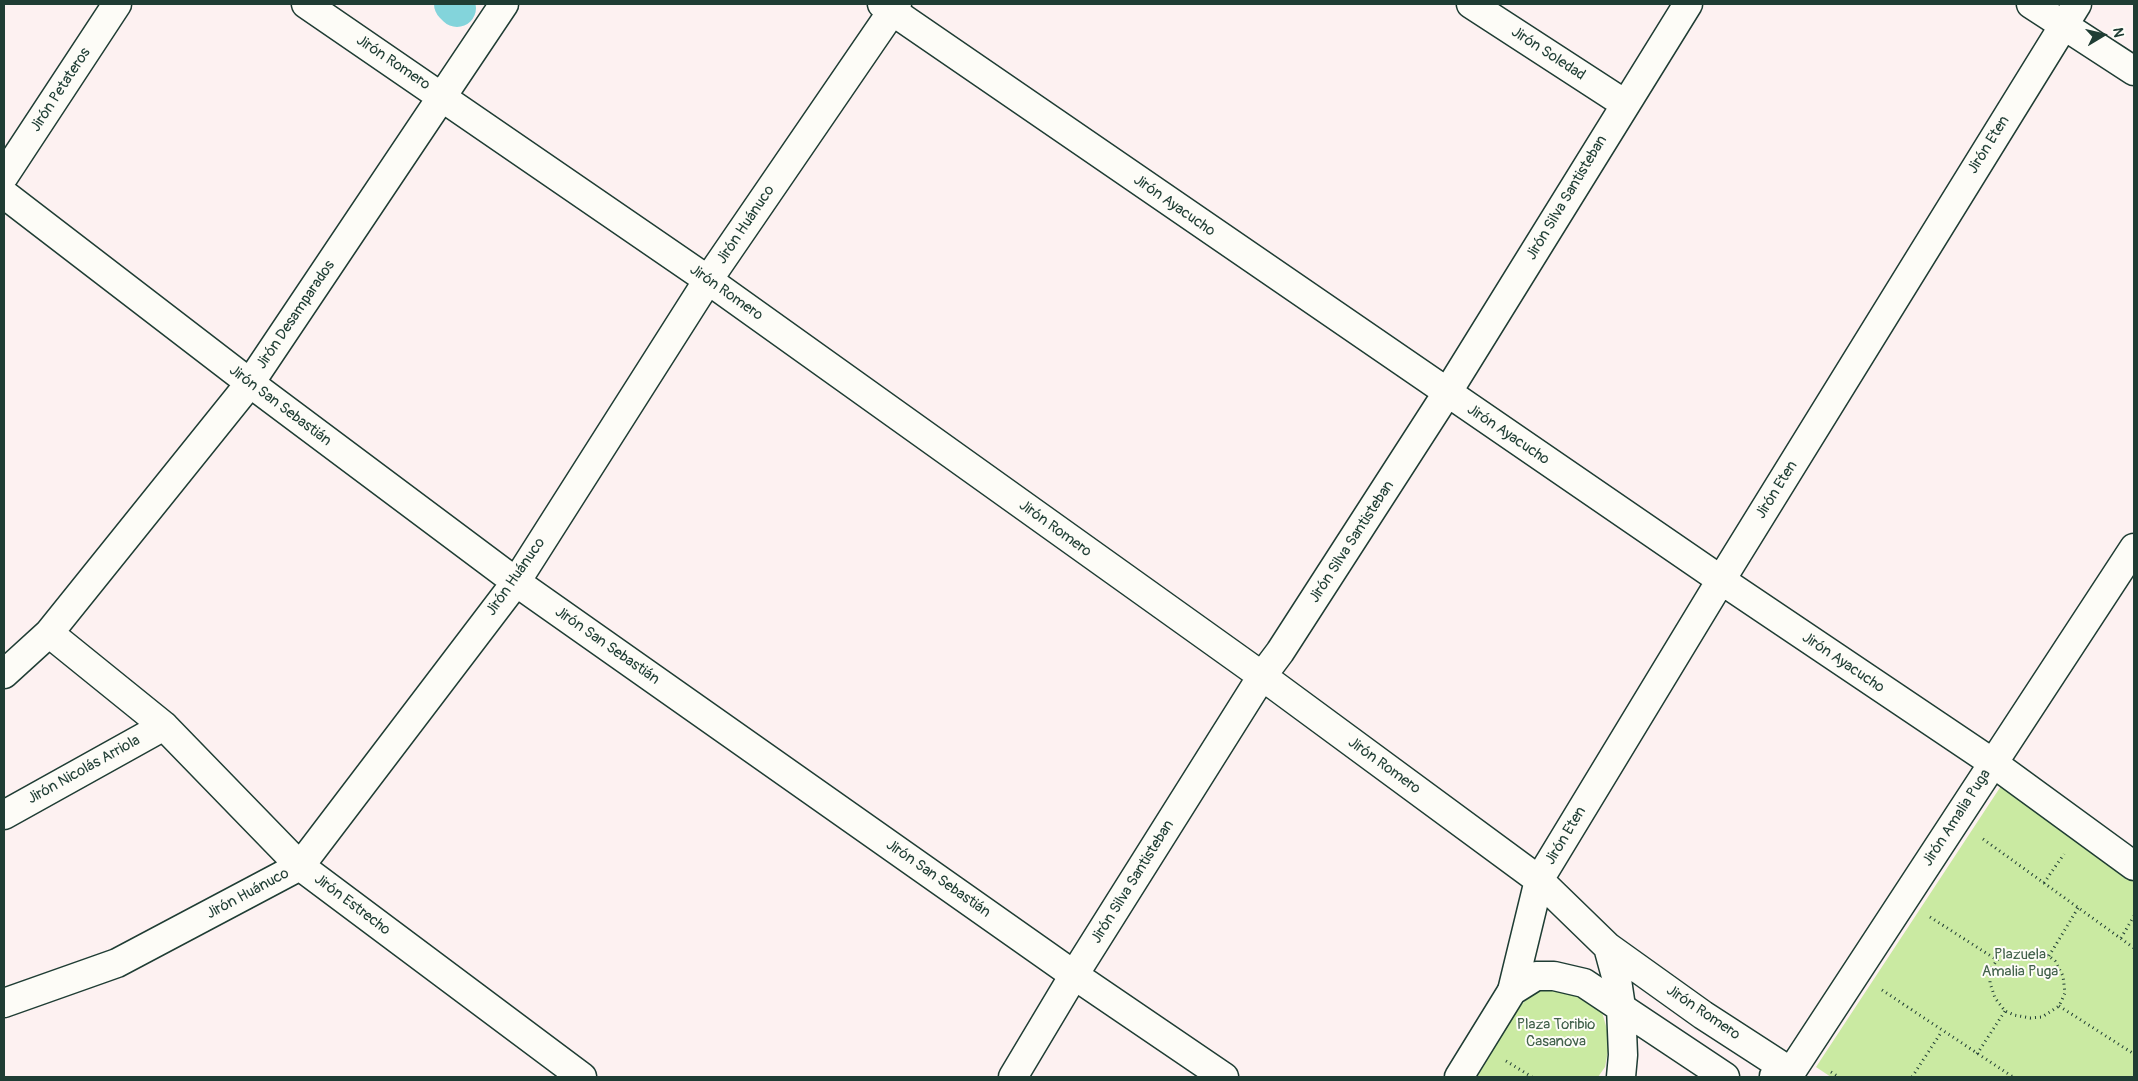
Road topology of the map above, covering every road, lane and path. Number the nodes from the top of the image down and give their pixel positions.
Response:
1 (117, 4) edge
2 (306, 4) edge
3 (504, 4) edge
4 (1472, 4) edge
5 (1688, 4) edge
6 (2031, 4) edge
7 (890, 6) edge
8 (2070, 15) edge
9 (2134, 71) edge
10 (442, 96) junction
11 (1625, 104) junction
12 (4, 176) edge
13 (4, 194) edge
14 (708, 280) junction
15 (250, 383) junction
16 (1447, 394) junction
17 (2134, 548) edge
18 (1721, 580) junction
19 (516, 582) junction
20 (49, 632) junction
21 (4, 674) edge
22 (1262, 676) junction
23 (164, 726) junction
24 (1993, 763) junction
25 (4, 815) edge
26 (1978, 836) dead end
27 (2068, 848) dead end
28 (300, 866) junction
29 (2134, 866) edge
30 (1539, 880) junction
31 (2044, 883) junction
32 (2078, 908) junction
33 (1927, 914) dead end
34 (2134, 916) edge
35 (2121, 938) junction
36 (1608, 947) junction
37 (2134, 948) edge
38 (2049, 956) junction
39 (1997, 960) junction
40 (1074, 974) junction
41 (1878, 986) dead end
42 (1512, 991) junction
43 (4, 1003) edge
44 (2058, 1006) junction
45 (1621, 1007) junction
46 (2005, 1011) junction
47 (1942, 1031) junction
48 (1977, 1054) junction
49 (2134, 1054) edge
50 (1500, 1058) dead end
51 (1825, 1068) dead end
52 (1781, 1074) edge
53 (582, 1077) edge
54 (1013, 1077) edge
55 (1224, 1077) edge
56 (1459, 1077) edge
57 (1531, 1077) edge
58 (1621, 1077) edge
59 (1725, 1077) edge
60 (1839, 1077) edge
61 (1912, 1077) edge
62 (2013, 1077) edge

1 - 12 street, Jirón Petateros
2 - 10 street, Jirón Romero
3 - 10 street, Jirón Desamparados
4 - 11 street, Jirón Soledad
5 - 11 street, Jirón Silva Santisteban
6 - 8 street
7 - 14 street, Jirón Huánuco
7 - 16 street, Jirón Ayacucho
8 - 9 street
8 - 18 street, Jirón Eten
10 - 14 street, Jirón Romero
10 - 15 street, Jirón Desamparados
11 - 16 street, Jirón Silva Santisteban
13 - 15 street, Jirón San Sebastián
14 - 19 street, Jirón Huánuco
14 - 22 street, Jirón Romero
15 - 19 street, Jirón San Sebastián
15 - 20 street, Jirón Desamparados
16 - 18 street, Jirón Ayacucho
16 - 22 street, Jirón Silva Santisteban
17 - 24 street, Jirón Amalia Puga
18 - 24 street, Jirón Ayacucho
18 - 30 street, Jirón Eten
19 - 28 street, Jirón Huánuco
19 - 40 street, Jirón San Sebastián
20 - 21 street, Jirón Desamparados
20 - 23 street, Jirón Estrecho
22 - 30 street, Jirón Romero
22 - 40 street, Jirón Silva Santisteban
23 - 25 street, Jirón Nicolás Arriola
23 - 28 street, Jirón Estrecho
24 - 29 street, Jirón Ayacucho
24 - 52 street, Jirón Amalia Puga
26 - 31 path
27 - 31 path
28 - 43 street, Jirón Huánuco
28 - 53 street, Jirón Estrecho
30 - 36 street, Jirón Romero
30 - 42 street, Jirón Eten
31 - 32 path
32 - 35 path
32 - 38 path
33 - 39 path
34 - 35 path
35 - 37 path
36 - 45 street
36 - 52 street, Jirón Romero
38 - 39 path
38 - 44 path
39 - 46 path
40 - 54 street, Jirón Silva Santisteban
40 - 55 street, Jirón San Sebastián
41 - 47 path
42 - 45 street
42 - 56 street
44 - 46 path
44 - 49 path
45 - 58 street
45 - 59 street
46 - 48 path
47 - 48 path
47 - 61 path
48 - 62 path
50 - 57 path
51 - 60 path

